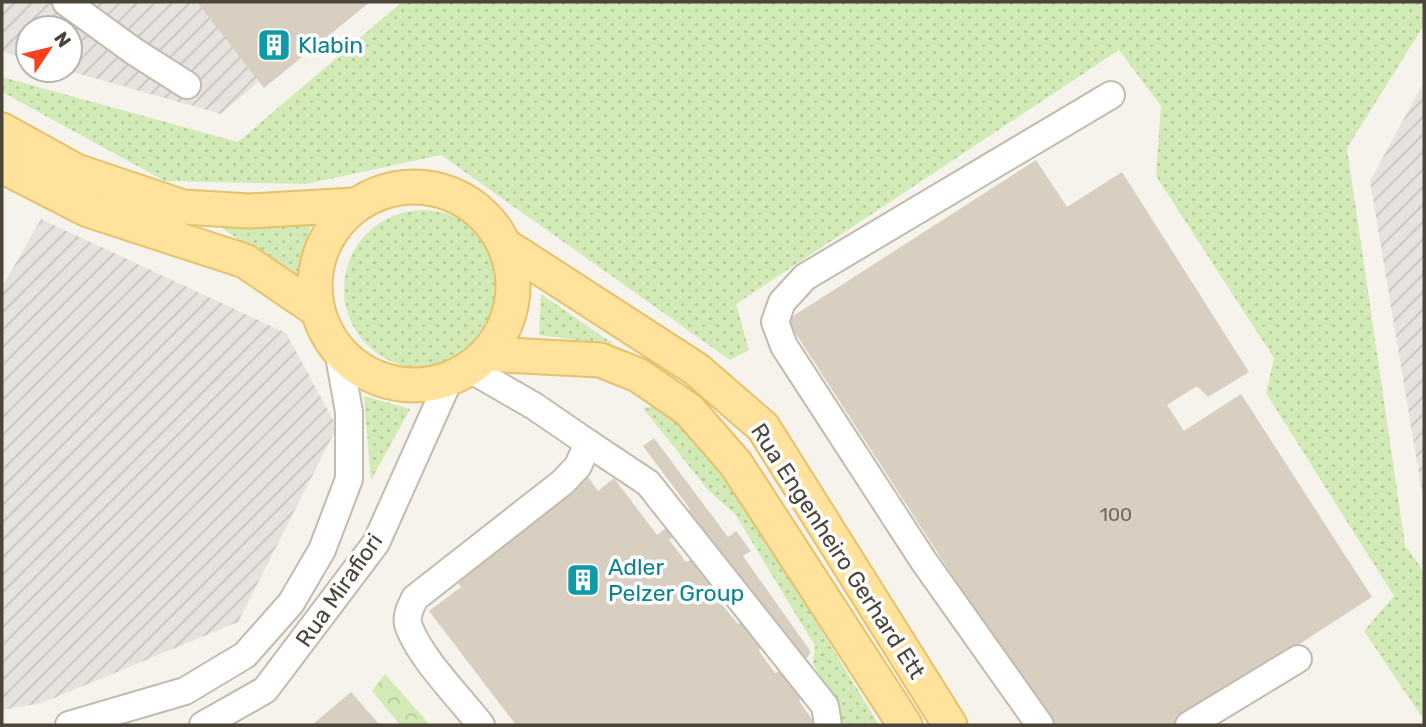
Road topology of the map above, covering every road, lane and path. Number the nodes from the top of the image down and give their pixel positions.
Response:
1 (66, 2) edge
2 (187, 85) dead end
3 (1111, 95) dead end
4 (2, 131) edge
5 (2, 166) edge
6 (354, 205) junction
7 (506, 246) junction
8 (317, 310) junction
9 (338, 350) junction
10 (469, 368) junction
11 (588, 443) junction
12 (1298, 659) dead end
13 (69, 725) edge
14 (202, 725) edge
15 (481, 725) edge
16 (828, 725) edge
17 (905, 725) edge
18 (950, 725) edge
19 (1040, 725) edge
20 (1189, 725) edge

1 - 2 street
3 - 19 street
4 - 6 main road
5 - 8 main road
6 - 7 main road
6 - 8 main road
7 - 10 main road
7 - 18 main road, Rua Engenheiro Gerhard Ett
8 - 9 main road
9 - 10 main road
9 - 13 street, Rua Mirafiori
10 - 11 street
10 - 14 street, Rua Mirafiori
10 - 17 main road, Rua Engenheiro Gerhard Ett
11 - 15 street
11 - 16 street
12 - 20 street

